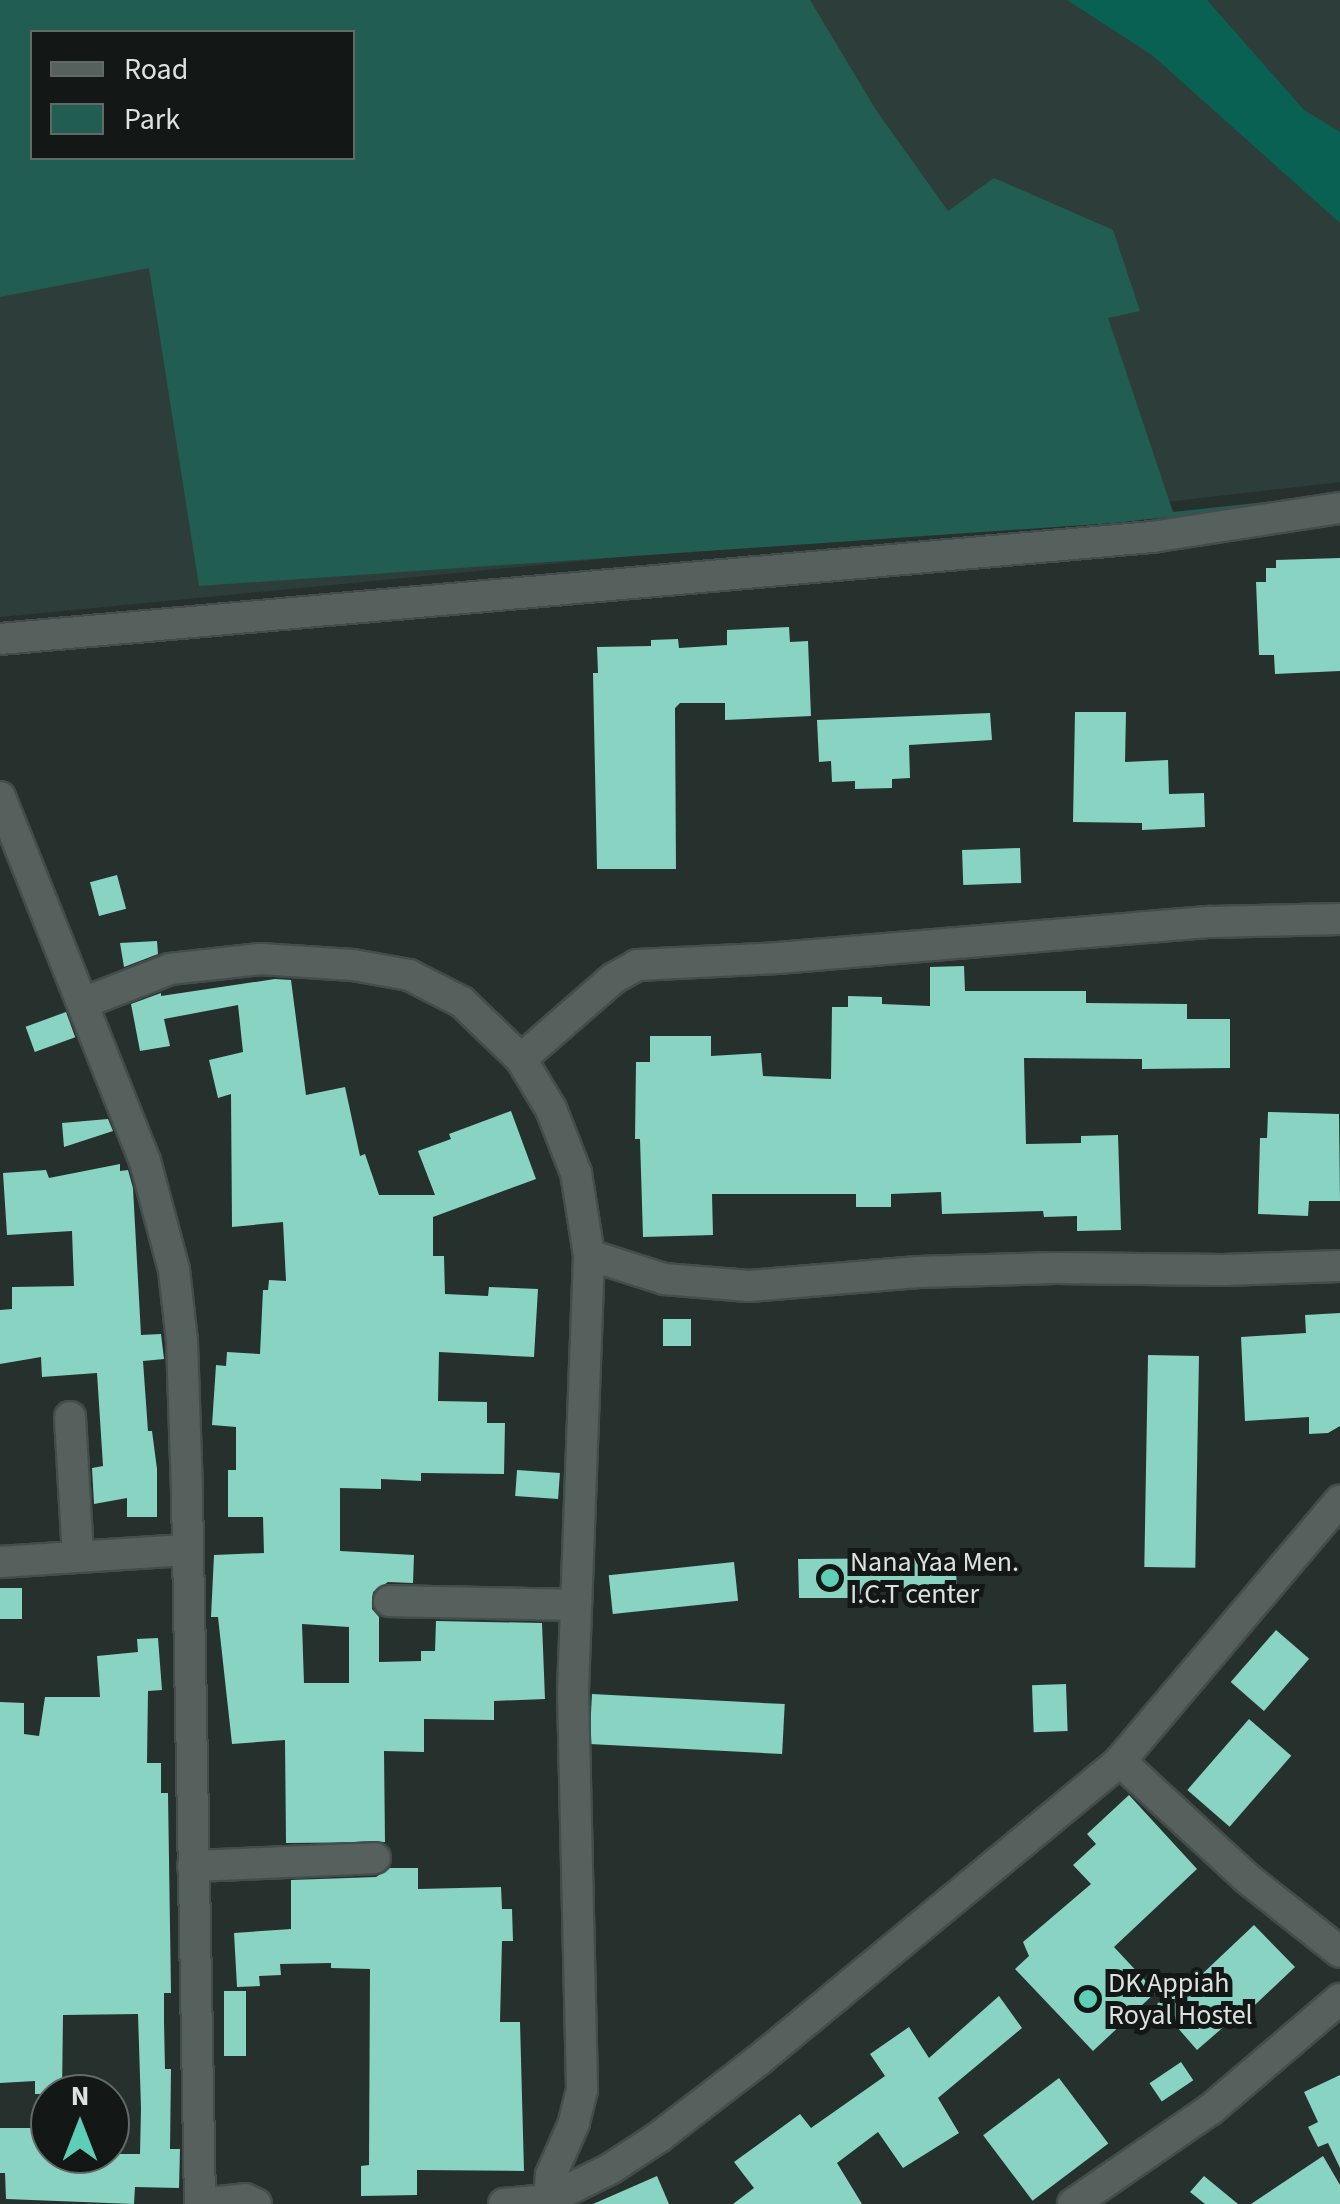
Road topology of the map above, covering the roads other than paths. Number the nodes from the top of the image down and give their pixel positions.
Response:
1 (1340, 508) edge
2 (0, 639) edge
3 (0, 797) edge
4 (1340, 919) edge
5 (82, 1002) junction
6 (521, 1059) junction
7 (589, 1255) junction
8 (1340, 1266) edge
9 (70, 1418) dead end
10 (1340, 1500) edge
11 (186, 1550) junction
12 (78, 1557) junction
13 (0, 1562) edge
14 (389, 1600) dead end
15 (576, 1605) junction
16 (1120, 1761) junction
17 (375, 1858) dead end
18 (193, 1866) junction
19 (1340, 1952) edge
20 (1340, 2000) edge
21 (548, 2202) edge
22 (200, 2204) edge
23 (256, 2204) edge
24 (504, 2204) edge
25 (1073, 2204) edge

1 - 2 street
3 - 5 street
4 - 6 street
5 - 6 street
5 - 11 street
6 - 7 street
7 - 8 street
7 - 15 street
9 - 12 street
10 - 16 street
11 - 12 street
11 - 18 street
12 - 13 street
14 - 15 street
15 - 21 street
16 - 19 street
16 - 21 street
17 - 18 street
18 - 22 street
20 - 25 street
21 - 24 street
22 - 23 street

